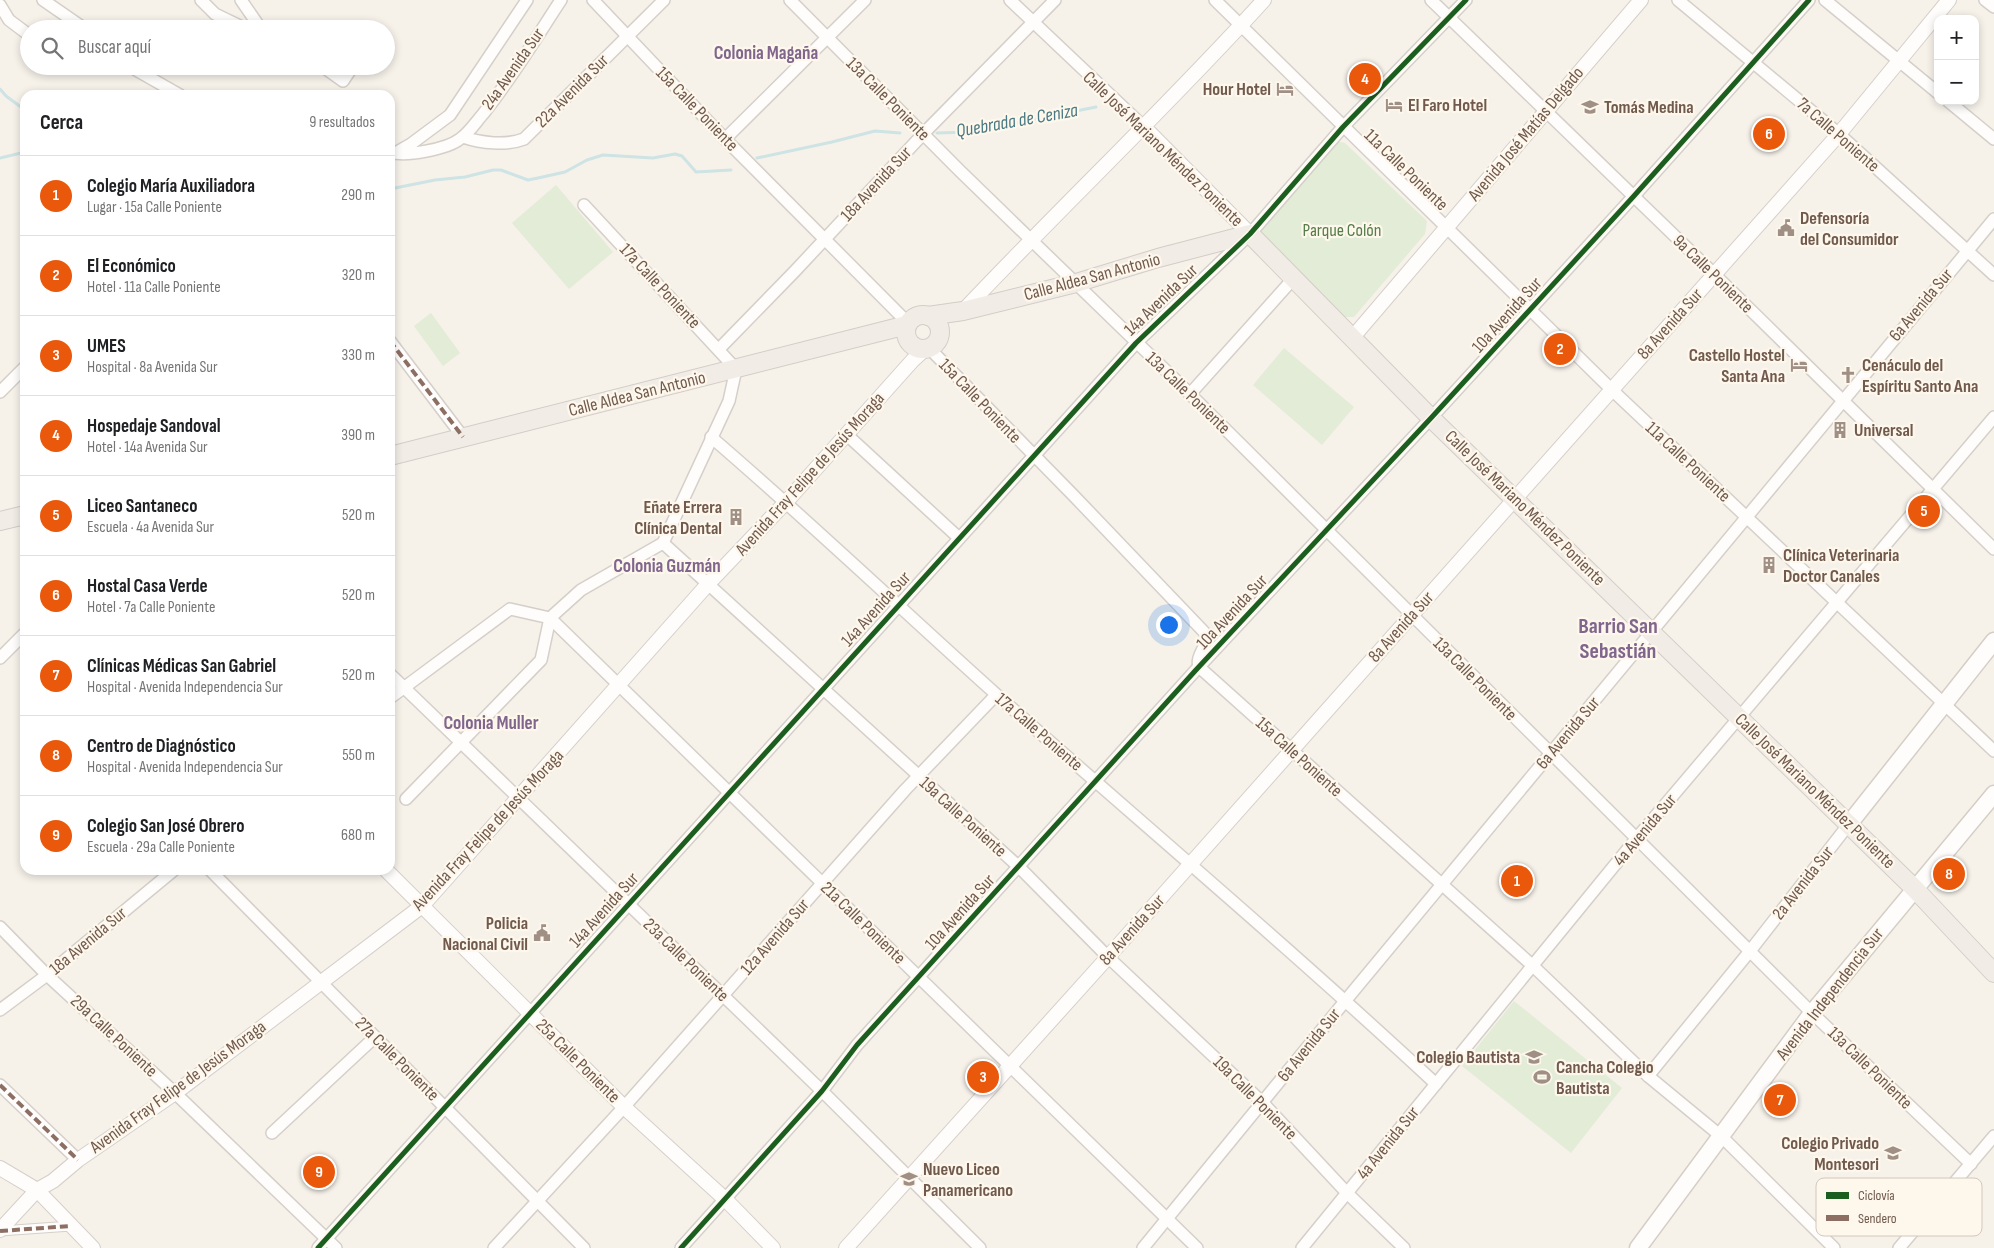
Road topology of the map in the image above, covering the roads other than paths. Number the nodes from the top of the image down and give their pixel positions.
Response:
1 (43, 0) edge
2 (201, 0) edge
3 (241, 0) edge
4 (527, 0) edge
5 (561, 0) edge
6 (593, 0) edge
7 (664, 0) edge
8 (790, 0) edge
9 (865, 0) edge
10 (1010, 0) edge
11 (1055, 0) edge
12 (1215, 0) edge
13 (1264, 0) edge
14 (1431, 0) edge
15 (1466, 0) edge
16 (1641, 0) edge
17 (1678, 0) edge
18 (1809, 0) edge
19 (1825, 0) edge
20 (1949, 0) edge
21 (1985, 0) edge
22 (0, 5) edge
23 (1994, 7) edge
24 (1448, 18) junction
25 (72, 20) edge
26 (227, 20) edge
27 (255, 20) edge
28 (1033, 24) junction
29 (1240, 26) junction
30 (20, 29) edge
31 (628, 36) junction
32 (826, 38) junction
33 (1754, 62) junction
34 (1899, 62) junction
35 (145, 75) edge
36 (335, 75) edge
37 (347, 75) edge
38 (171, 90) edge
39 (1934, 90) edge
40 (1953, 105) edge
41 (1545, 112) junction
42 (1143, 126) junction
43 (1343, 127) junction
44 (924, 133) junction
45 (1838, 134) junction
46 (463, 137) junction
47 (725, 139) junction
48 (1994, 139) edge
49 (395, 152) edge
50 (395, 154) edge
51 (1633, 197) junction
52 (584, 205) dead end
53 (1994, 219) edge
54 (1446, 228) junction
55 (1250, 234) junction
56 (825, 238) junction
57 (1030, 240) junction
58 (1967, 251) junction
59 (1714, 274) junction
60 (1994, 275) edge
61 (1293, 279) junction
62 (1076, 283) junction
63 (1530, 310) junction
64 (963, 311) junction
65 (928, 316) junction
66 (1353, 337) junction
67 (917, 341) junction
68 (1136, 343) junction
69 (395, 348) edge
70 (719, 349) junction
71 (736, 368) junction
72 (20, 372) edge
73 (1611, 389) junction
74 (0, 392) edge
75 (1190, 394) junction
76 (1842, 400) junction
77 (1994, 417) edge
78 (1431, 418) junction
79 (846, 434) junction
80 (463, 437) junction
81 (711, 437) junction
82 (395, 455) edge
83 (1034, 456) junction
84 (1933, 490) junction
85 (1516, 498) junction
86 (786, 502) junction
87 (20, 517) edge
88 (1746, 517) junction
89 (0, 521) edge
90 (1326, 531) junction
91 (959, 538) junction
92 (663, 543) junction
93 (1994, 549) edge
94 (708, 584) junction
95 (1836, 602) junction
96 (898, 604) junction
97 (1411, 615) junction
98 (550, 618) junction
99 (1652, 631) junction
100 (20, 638) edge
101 (1994, 642) edge
102 (0, 658) edge
103 (1199, 667) junction
104 (395, 679) edge
105 (619, 684) junction
106 (404, 687) junction
107 (822, 688) junction
108 (395, 694) edge
109 (996, 695) junction
110 (1943, 704) junction
111 (1739, 717) junction
112 (461, 742) junction
113 (1291, 750) junction
114 (1994, 751) edge
115 (1551, 754) junction
116 (919, 776) junction
117 (1096, 782) junction
118 (728, 792) junction
119 (1994, 794) edge
120 (519, 798) junction
121 (406, 799) dead end
122 (1849, 824) junction
123 (1636, 839) junction
124 (1189, 865) junction
125 (1019, 867) junction
126 (168, 875) edge
127 (215, 875) edge
128 (391, 875) edge
129 (822, 883) junction
130 (1442, 884) junction
131 (1914, 888) junction
132 (628, 904) junction
133 (422, 906) junction
134 (0, 927) edge
135 (1750, 951) junction
136 (1108, 957) junction
137 (1533, 966) junction
138 (1994, 973) edge
139 (47, 975) junction
140 (919, 977) junction
141 (320, 982) junction
142 (723, 996) junction
143 (1346, 1000) junction
144 (0, 1010) edge
145 (530, 1013) junction
146 (1812, 1013) junction
147 (375, 1037) junction
148 (1010, 1066) junction
149 (1648, 1076) junction
150 (1436, 1084) junction
151 (0, 1085) edge
152 (822, 1091) junction
153 (175, 1092) junction
154 (1263, 1103) junction
155 (445, 1107) junction
156 (624, 1107) junction
157 (272, 1133) dead end
158 (1994, 1136) edge
159 (1722, 1137) junction
160 (78, 1160) junction
161 (1971, 1164) junction
162 (0, 1168) edge
163 (1959, 1178) edge
164 (909, 1179) junction
165 (37, 1190) junction
166 (1347, 1193) junction
167 (537, 1200) junction
168 (726, 1200) junction
169 (1167, 1219) junction
170 (71, 1226) junction
171 (0, 1230) edge
172 (1816, 1230) edge
173 (1822, 1236) edge
174 (1909, 1236) edge
175 (326, 1238) junction
176 (93, 1248) edge
177 (318, 1248) edge
178 (336, 1248) edge
179 (494, 1248) edge
180 (584, 1248) edge
181 (681, 1248) edge
182 (773, 1248) edge
183 (846, 1248) edge
184 (980, 1248) edge
185 (1142, 1248) edge
186 (1197, 1248) edge
187 (1302, 1248) edge
188 (1404, 1248) edge
189 (1638, 1248) edge
190 (1834, 1248) edge
191 (1899, 1248) edge

1 - 25 street
2 - 26 street
3 - 27 street
4 - 49 street
5 - 46 street, 24a Avenida Sur
6 - 31 street, 15a Calle Poniente
7 - 31 street, 22a Avenida Sur
8 - 32 street, 13a Calle Poniente
9 - 32 street
10 - 28 street, Calle José Mariano Méndez Poniente
11 - 28 street, 18a Avenida Sur
12 - 29 street, 11a Calle Poniente
13 - 29 street
14 - 24 street, 9a Calle Poniente
15 - 24 street, 14a Avenida Sur
16 - 41 street, Avenida José Matías Delgado
17 - 33 street, 7a Calle Poniente
18 - 33 street, 10a Avenida Sur
19 - 34 street
20 - 34 street, 8a Avenida Sur
21 - 23 street
22 - 30 street
24 - 41 street, 9a Calle Poniente
24 - 43 street, 14a Avenida Sur
28 - 42 street, Calle José Mariano Méndez Poniente
28 - 44 street, 18a Avenida Sur
29 - 42 street
29 - 43 street, 11a Calle Poniente
31 - 46 street, 22a Avenida Sur
31 - 47 street, 15a Calle Poniente
32 - 44 street, 13a Calle Poniente
32 - 47 street
33 - 45 street, 7a Calle Poniente
33 - 51 street, 10a Avenida Sur
34 - 39 street
34 - 45 street, 8a Avenida Sur
35 - 38 street
36 - 37 street
40 - 48 street
41 - 51 street, 9a Calle Poniente
41 - 54 street, Avenida José Matías Delgado
42 - 55 street, Calle José Mariano Méndez Poniente
42 - 57 street
43 - 54 street, 11a Calle Poniente
43 - 55 street, 14a Avenida Sur
44 - 56 street, 18a Avenida Sur
44 - 57 street, 13a Calle Poniente
45 - 58 street, 7a Calle Poniente
45 - 59 street, 8a Avenida Sur
46 - 50 street
47 - 56 street, 15a Calle Poniente
51 - 59 street, 9a Calle Poniente
51 - 63 street, 10a Avenida Sur
52 - 70 street, 17a Calle Poniente
53 - 58 street, 6a Avenida Sur
54 - 63 street, 11a Calle Poniente
54 - 66 street, Avenida José Matías Delgado
55 - 61 main road, Calle José Mariano Méndez Poniente
55 - 62 main road, Calle Aldea San Antonio
55 - 68 street, 14a Avenida Sur
56 - 67 street, 15a Calle Poniente
56 - 70 street, 18a Avenida Sur
57 - 62 street, 13a Calle Poniente
57 - 64 street
58 - 60 street, 7a Calle Poniente
58 - 76 street, 6a Avenida Sur
59 - 73 street, 8a Avenida Sur
59 - 76 street, 9a Calle Poniente
61 - 66 main road, Calle José Mariano Méndez Poniente
61 - 75 street
62 - 64 main road, Calle Aldea San Antonio
62 - 68 street, 13a Calle Poniente
63 - 73 street, 11a Calle Poniente
63 - 78 street, 10a Avenida Sur
64 - 65 main road, Calle Aldea San Antonio
64 - 67 main road
65 - 67 main road, Calle Aldea San Antonio
65 - 67 main road
66 - 78 main road, Calle José Mariano Méndez Poniente
67 - 71 main road, Calle Aldea San Antonio
67 - 79 street, Avenida Fray Felipe de Jesús Moraga
67 - 83 street, 15a Calle Poniente
68 - 75 street, 13a Calle Poniente
68 - 83 street, 14a Avenida Sur
69 - 80 street
70 - 71 street, 17a Calle Poniente
71 - 80 main road, Calle Aldea San Antonio
71 - 81 street
72 - 74 street
73 - 85 street, 8a Avenida Sur
73 - 88 street, 11a Calle Poniente
75 - 90 street, 13a Calle Poniente
76 - 84 street, 9a Calle Poniente
76 - 88 street, 6a Avenida Sur
77 - 84 street, 4a Avenida Sur
78 - 85 main road, Calle José Mariano Méndez Poniente
78 - 90 street, 10a Avenida Sur
79 - 86 street, Avenida Fray Felipe de Jesús Moraga
79 - 91 street
80 - 82 main road, Calle Aldea San Antonio
81 - 86 street, 17a Calle Poniente
81 - 92 street
83 - 91 street, 14a Avenida Sur
83 - 103 street, 15a Calle Poniente
84 - 93 street, 9a Calle Poniente
84 - 95 street, 4a Avenida Sur
85 - 97 street, 8a Avenida Sur
85 - 99 main road, Calle José Mariano Méndez Poniente
86 - 94 street, Avenida Fray Felipe de Jesús Moraga
86 - 96 street, 17a Calle Poniente
87 - 89 main road
88 - 95 street, 11a Calle Poniente
88 - 99 street, 6a Avenida Sur
90 - 97 street, 13a Calle Poniente
90 - 103 street, 10a Avenida Sur
91 - 96 street, 14a Avenida Sur
92 - 94 street, 19a Calle Poniente
92 - 98 street
94 - 105 street, Avenida Fray Felipe de Jesús Moraga
94 - 107 street, 19a Calle Poniente
95 - 110 street, 11a Calle Poniente
95 - 111 street, 4a Avenida Sur
96 - 107 street, 14a Avenida Sur
96 - 109 street, 17a Calle Poniente
97 - 113 street, 8a Avenida Sur
97 - 115 street, 13a Calle Poniente
98 - 105 street, 21a Calle Poniente
98 - 106 street
98 - 112 street
99 - 111 main road, Calle José Mariano Méndez Poniente
99 - 115 street, 6a Avenida Sur
100 - 102 street
101 - 110 main road, 2a Avenida Sur
103 - 113 street, 15a Calle Poniente
103 - 117 street, 10a Avenida Sur
104 - 106 street, 23a Calle Poniente
105 - 118 street, 21a Calle Poniente
105 - 120 street, Avenida Fray Felipe de Jesús Moraga
106 - 108 street
106 - 112 street, 23a Calle Poniente
107 - 116 street, 19a Calle Poniente
107 - 118 street, 14a Avenida Sur
109 - 116 street, 12a Avenida Sur
109 - 117 street, 17a Calle Poniente
110 - 114 street, 11a Calle Poniente
110 - 122 main road, 2a Avenida Sur
111 - 122 main road, Calle José Mariano Méndez Poniente
111 - 123 street, 4a Avenida Sur
112 - 120 street, 23a Calle Poniente
112 - 121 street
113 - 124 street, 8a Avenida Sur
113 - 130 street, 15a Calle Poniente
115 - 123 street, 13a Calle Poniente
115 - 130 street, 6a Avenida Sur
116 - 125 street, 19a Calle Poniente
116 - 129 street, 12a Avenida Sur
117 - 124 street, 17a Calle Poniente
117 - 125 street, 10a Avenida Sur
118 - 129 street, 21a Calle Poniente
118 - 132 street, 14a Avenida Sur
119 - 131 main road, Avenida Independencia Sur
120 - 132 street, 23a Calle Poniente
120 - 133 street, Avenida Fray Felipe de Jesús Moraga
122 - 131 main road, Calle José Mariano Méndez Poniente
122 - 135 street, 2a Avenida Sur
123 - 135 street, 13a Calle Poniente
123 - 137 street, 4a Avenida Sur
124 - 136 street, 8a Avenida Sur
124 - 143 street, 17a Calle Poniente
125 - 136 street, 19a Calle Poniente
125 - 140 street, 10a Avenida Sur
126 - 139 street, 18a Avenida Sur
127 - 141 street, 27a Calle Poniente
128 - 133 street, 25a Calle Poniente
129 - 140 street, 21a Calle Poniente
129 - 142 street, 12a Avenida Sur
130 - 137 street, 15a Calle Poniente
130 - 143 street, 6a Avenida Sur
131 - 138 main road, Calle José Mariano Méndez Poniente
131 - 146 main road, Avenida Independencia Sur
132 - 142 street, 23a Calle Poniente
132 - 145 street, 14a Avenida Sur
133 - 141 street, Avenida Fray Felipe de Jesús Moraga
133 - 145 street, 25a Calle Poniente
134 - 139 street, 29a Calle Poniente
135 - 146 street, 13a Calle Poniente
135 - 149 street, 2a Avenida Sur
136 - 148 street, 8a Avenida Sur
136 - 154 street, 19a Calle Poniente
137 - 149 street, 15a Calle Poniente
137 - 150 street, 4a Avenida Sur
139 - 144 street, 18a Avenida Sur
139 - 153 street, 29a Calle Poniente
140 - 148 street, 21a Calle Poniente
140 - 152 street, 10a Avenida Sur
141 - 147 street, 27a Calle Poniente
141 - 153 street, Avenida Fray Felipe de Jesús Moraga
142 - 152 street, 23a Calle Poniente
142 - 156 street, 12a Avenida Sur
143 - 150 street, 17a Calle Poniente
143 - 154 street, 6a Avenida Sur
145 - 155 street, 14a Avenida Sur
145 - 156 street, 25a Calle Poniente
146 - 159 main road, Avenida Independencia Sur
146 - 161 street, 13a Calle Poniente
147 - 155 street, 27a Calle Poniente
147 - 157 street
148 - 164 street, 8a Avenida Sur
148 - 169 street, 21a Calle Poniente
149 - 159 street, 15a Calle Poniente
150 - 166 street, 4a Avenida Sur
151 - 160 street
152 - 164 street, 23a Calle Poniente
152 - 168 street, 10a Avenida Sur
153 - 160 street, Avenida Fray Felipe de Jesús Moraga
153 - 175 street, 29a Calle Poniente
154 - 166 street, 19a Calle Poniente
154 - 169 street, 6a Avenida Sur
155 - 167 street, 27a Calle Poniente
155 - 175 street, 14a Avenida Sur
156 - 167 street, 12a Avenida Sur
156 - 168 street, 25a Calle Poniente
158 - 161 street
159 - 172 street, 15a Calle Poniente
159 - 189 main road, Avenida Independencia Sur
160 - 165 street, Avenida Fray Felipe de Jesús Moraga
161 - 163 street
162 - 165 street
164 - 183 street, 8a Avenida Sur
164 - 184 street, 23a Calle Poniente
165 - 170 street
165 - 171 street, Avenida Fray Felipe de Jesús Moraga
166 - 187 street, 4a Avenida Sur
166 - 188 street, 19a Calle Poniente
167 - 179 street, 12a Avenida Sur
167 - 180 street, 27a Calle Poniente
168 - 181 street, 10a Avenida Sur
168 - 182 street, 25a Calle Poniente
169 - 185 street, 6a Avenida Sur
169 - 186 street, 21a Calle Poniente
170 - 171 street
170 - 176 street
173 - 190 street, 15a Calle Poniente
174 - 191 street
175 - 177 street, 14a Avenida Sur
175 - 178 street, 29a Calle Poniente

